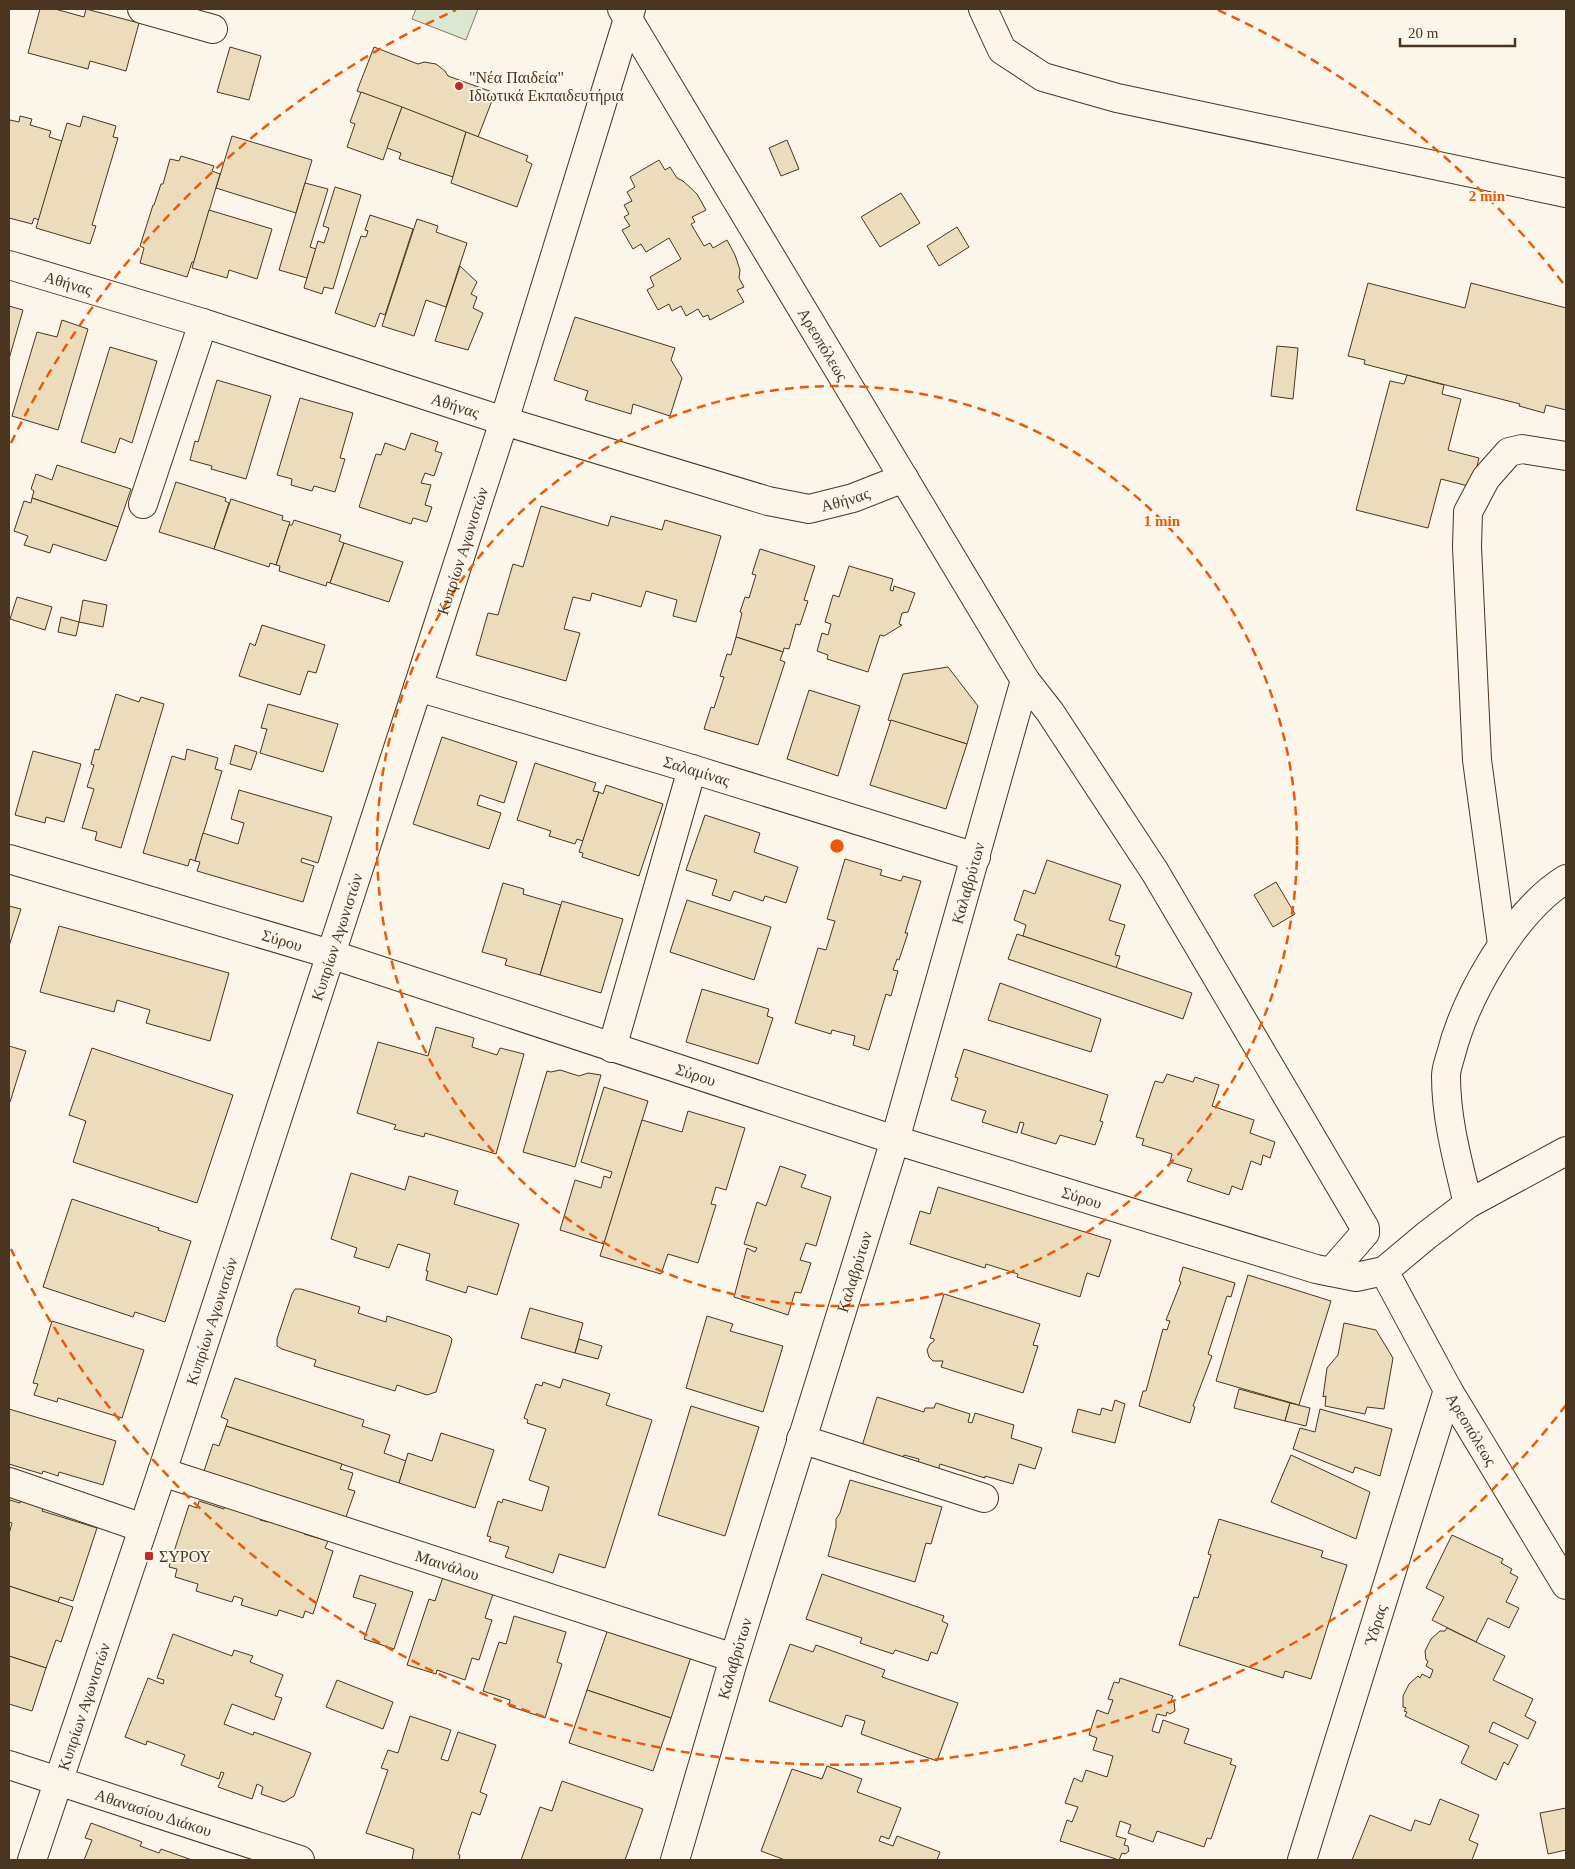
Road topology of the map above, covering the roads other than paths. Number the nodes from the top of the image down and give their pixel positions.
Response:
1 (142, 9) edge
2 (983, 9) edge
3 (627, 12) edge
4 (213, 29) dead end
5 (1566, 193) edge
6 (9, 265) edge
7 (202, 323) junction
8 (504, 421) junction
9 (1566, 456) edge
10 (904, 478) junction
11 (143, 504) dead end
12 (1025, 680) junction
13 (418, 687) junction
14 (692, 769) junction
15 (976, 857) junction
16 (9, 859) edge
17 (1566, 879) edge
18 (1502, 944) junction
19 (330, 954) junction
20 (612, 1048) junction
21 (895, 1140) junction
22 (1566, 1151) edge
23 (1468, 1204) junction
24 (1384, 1271) junction
25 (1331, 1272) junction
26 (1448, 1390) junction
27 (801, 1439) junction
28 (162, 1472) junction
29 (9, 1482) edge
30 (984, 1498) dead end
31 (143, 1528) junction
32 (1566, 1585) edge
33 (734, 1658) junction
34 (9, 1765) edge
35 (57, 1780) junction
36 (32, 1860) edge
37 (300, 1860) edge
38 (675, 1860) edge
39 (1302, 1860) edge

1 - 4 street
2 - 5 street
3 - 8 street, Κυπρίων Αγωνιστών
3 - 10 street, Αρεοπόλεως
6 - 7 street, Αθήνας
7 - 8 street, Αθήνας
7 - 11 street
8 - 10 street, Αθήνας
8 - 13 street, Κυπρίων Αγωνιστών
9 - 18 street
10 - 12 street, Αρεοπόλεως
12 - 15 street, Καλαβρύτων
12 - 25 street, Αρεοπόλεως
13 - 14 street, Σαλαμίνας
13 - 19 street, Κυπρίων Αγωνιστών
14 - 15 street, Σαλαμίνας
14 - 20 street
15 - 21 street, Καλαβρύτων
16 - 19 street, Σύρου
17 - 18 street
18 - 23 street
19 - 20 street, Σύρου
19 - 28 street, Κυπρίων Αγωνιστών
20 - 21 street, Σύρου
21 - 25 street, Σύρου
21 - 27 street, Καλαβρύτων
22 - 23 street
23 - 24 street
24 - 25 street, Σύρου
24 - 26 street, Αρεοπόλεως
26 - 32 street, Αρεοπόλεως
26 - 39 street, Ύδρας
27 - 30 street
27 - 33 street, Καλαβρύτων
28 - 31 street, Κυπρίων Αγωνιστών
28 - 33 street, Μαινάλου
29 - 31 street
31 - 35 street, Κυπρίων Αγωνιστών
33 - 38 street, Καλαβρύτων
34 - 35 street, Αθανασίου Διάκου
35 - 36 street, Κυπρίων Αγωνιστών
35 - 37 street, Αθανασίου Διάκου

